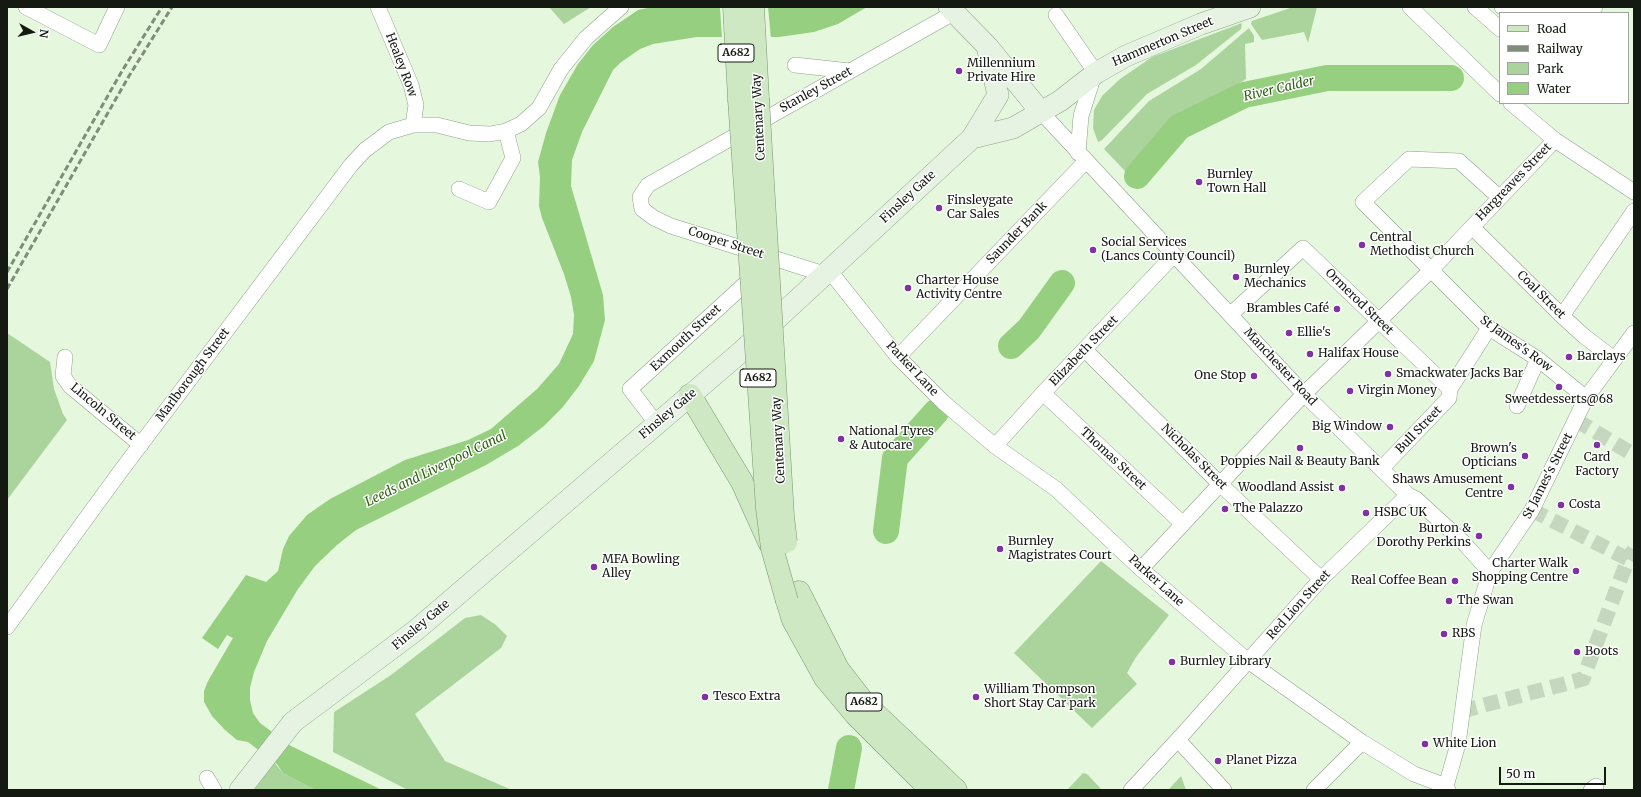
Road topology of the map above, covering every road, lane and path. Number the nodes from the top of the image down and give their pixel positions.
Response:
1 (26, 7) edge
2 (117, 7) edge
3 (378, 7) edge
4 (620, 7) edge
5 (734, 7) edge
6 (753, 7) edge
7 (1250, 7) edge
8 (1410, 7) edge
9 (1475, 7) edge
10 (1502, 7) edge
11 (1595, 7) edge
12 (952, 10) edge
13 (1056, 15) dead end
14 (1499, 28) edge
15 (988, 47) junction
16 (795, 65) dead end
17 (850, 71) junction
18 (1095, 74) junction
19 (1497, 91) edge
20 (1512, 104) edge
21 (1041, 112) junction
22 (413, 125) junction
23 (506, 131) junction
24 (972, 138) junction
25 (1555, 140) junction
26 (1082, 157) junction
27 (459, 189) dead end
28 (1633, 189) edge
29 (640, 197) joint
30 (1498, 197) junction
31 (1634, 210) edge
32 (1472, 227) junction
33 (1173, 256) junction
34 (773, 258) junction
35 (1431, 270) junction
36 (827, 272) junction
37 (1231, 314) junction
38 (1562, 316) junction
39 (1379, 320) junction
40 (1489, 328) junction
41 (1634, 332) edge
42 (1630, 348) edge
43 (1085, 350) junction
44 (1608, 355) junction
45 (65, 357) dead end
46 (898, 357) junction
47 (1538, 359) junction
48 (1450, 389) junction
49 (1043, 393) junction
50 (1304, 394) junction
51 (1581, 394) junction
52 (690, 395) junction
53 (1517, 406) dead end
54 (656, 423) junction
55 (142, 444) junction
56 (995, 446) junction
57 (1381, 468) junction
58 (1220, 484) junction
59 (1408, 495) junction
60 (1183, 524) junction
61 (772, 548) junction
62 (1142, 569) junction
63 (1490, 572) junction
64 (1321, 579) junction
65 (793, 596) junction
66 (7, 627) edge
67 (1248, 661) junction
68 (1178, 740) junction
69 (1362, 742) junction
70 (245, 784) edge
71 (1447, 788) edge
72 (930, 790) edge
73 (956, 790) edge
74 (1131, 790) edge
75 (1224, 790) edge
76 (1314, 790) edge

1 - 2 street
3 - 22 street, Healey Row
4 - 23 street
5 - 61 main road, Centenary Way / A682, bridge
6 - 65 main road, Centenary Way / A682, bridge
7 - 18 street, Hammerton Street
8 - 19 street
9 - 14 street
10 - 11 street
12 - 15 street, Manchester Road
12 - 17 street, Stanley Street
13 - 18 street
15 - 21 street, Manchester Road
15 - 24 street
16 - 17 street
17 - 29 street, Stanley Street
18 - 21 street, Hammerton Street
18 - 26 street
20 - 25 street
21 - 24 street, Finsley Gate
21 - 26 street, Manchester Road
22 - 23 street
22 - 55 street, Marlborough Street
23 - 27 street
24 - 36 street, Finsley Gate
25 - 28 street
25 - 30 street, Hargreaves Street
26 - 33 street, Manchester Road
26 - 46 street, Saunder Bank
29 - 34 street, Cooper Street
30 - 32 street, Hargreaves Street
30 - 35 street, St James's Row
31 - 38 street
32 - 35 street, Hargreaves Street
32 - 38 street, Coal Street
33 - 37 street, Manchester Road
33 - 43 street, Elizabeth Street
34 - 36 street, Cooper Street
34 - 54 street, Exmouth Street
35 - 39 street, Hargreaves Street
35 - 40 street, St James's Row
36 - 46 street, Parker Lane
36 - 52 street, Finsley Gate
37 - 39 street, Ormerod Street
37 - 50 street, Manchester Road
38 - 44 street, Coal Street
39 - 48 street, Ormerod Street
39 - 50 street, Hargreaves Street
40 - 47 street, St James's Row
40 - 48 street, Bull Street
41 - 42 street, St James's Street
42 - 44 street, St James's Street
43 - 49 street, Elizabeth Street
43 - 58 street, Nicholas Street
44 - 51 street, St James's Street
45 - 55 street, Lincoln Street
46 - 56 street, Parker Lane
47 - 51 street, St James's Row
47 - 53 street
48 - 57 street, Bull Street
49 - 56 street, Elizabeth Street
49 - 60 street, Thomas Street
50 - 57 street, Manchester Road
50 - 58 street, Hargreaves Street
51 - 63 street, St James's Street
52 - 54 street, Finsley Gate
52 - 61 main road, A682, bridge
54 - 70 street, Finsley Gate
55 - 66 street, Marlborough Street
56 - 62 street, Parker Lane
57 - 59 street, Manchester Road
58 - 60 street, Hargreaves Street
58 - 64 street, Nicholas Street
59 - 63 street, Manchester Road
59 - 64 street, Red Lion Street
60 - 62 street, Hargreaves Street
61 - 65 main road, Centenary Way / A682, bridge
62 - 67 street, Parker Lane
63 - 71 street, St James's Street
64 - 67 street, Red Lion Street
65 - 72 main road, Centenary Way / A682
65 - 73 main road, Centenary Way / A682
67 - 68 street, Red Lion Street
67 - 69 street, Parker Lane
68 - 74 street, Red Lion Street
68 - 75 street
69 - 71 street, Parker Lane
69 - 76 street

